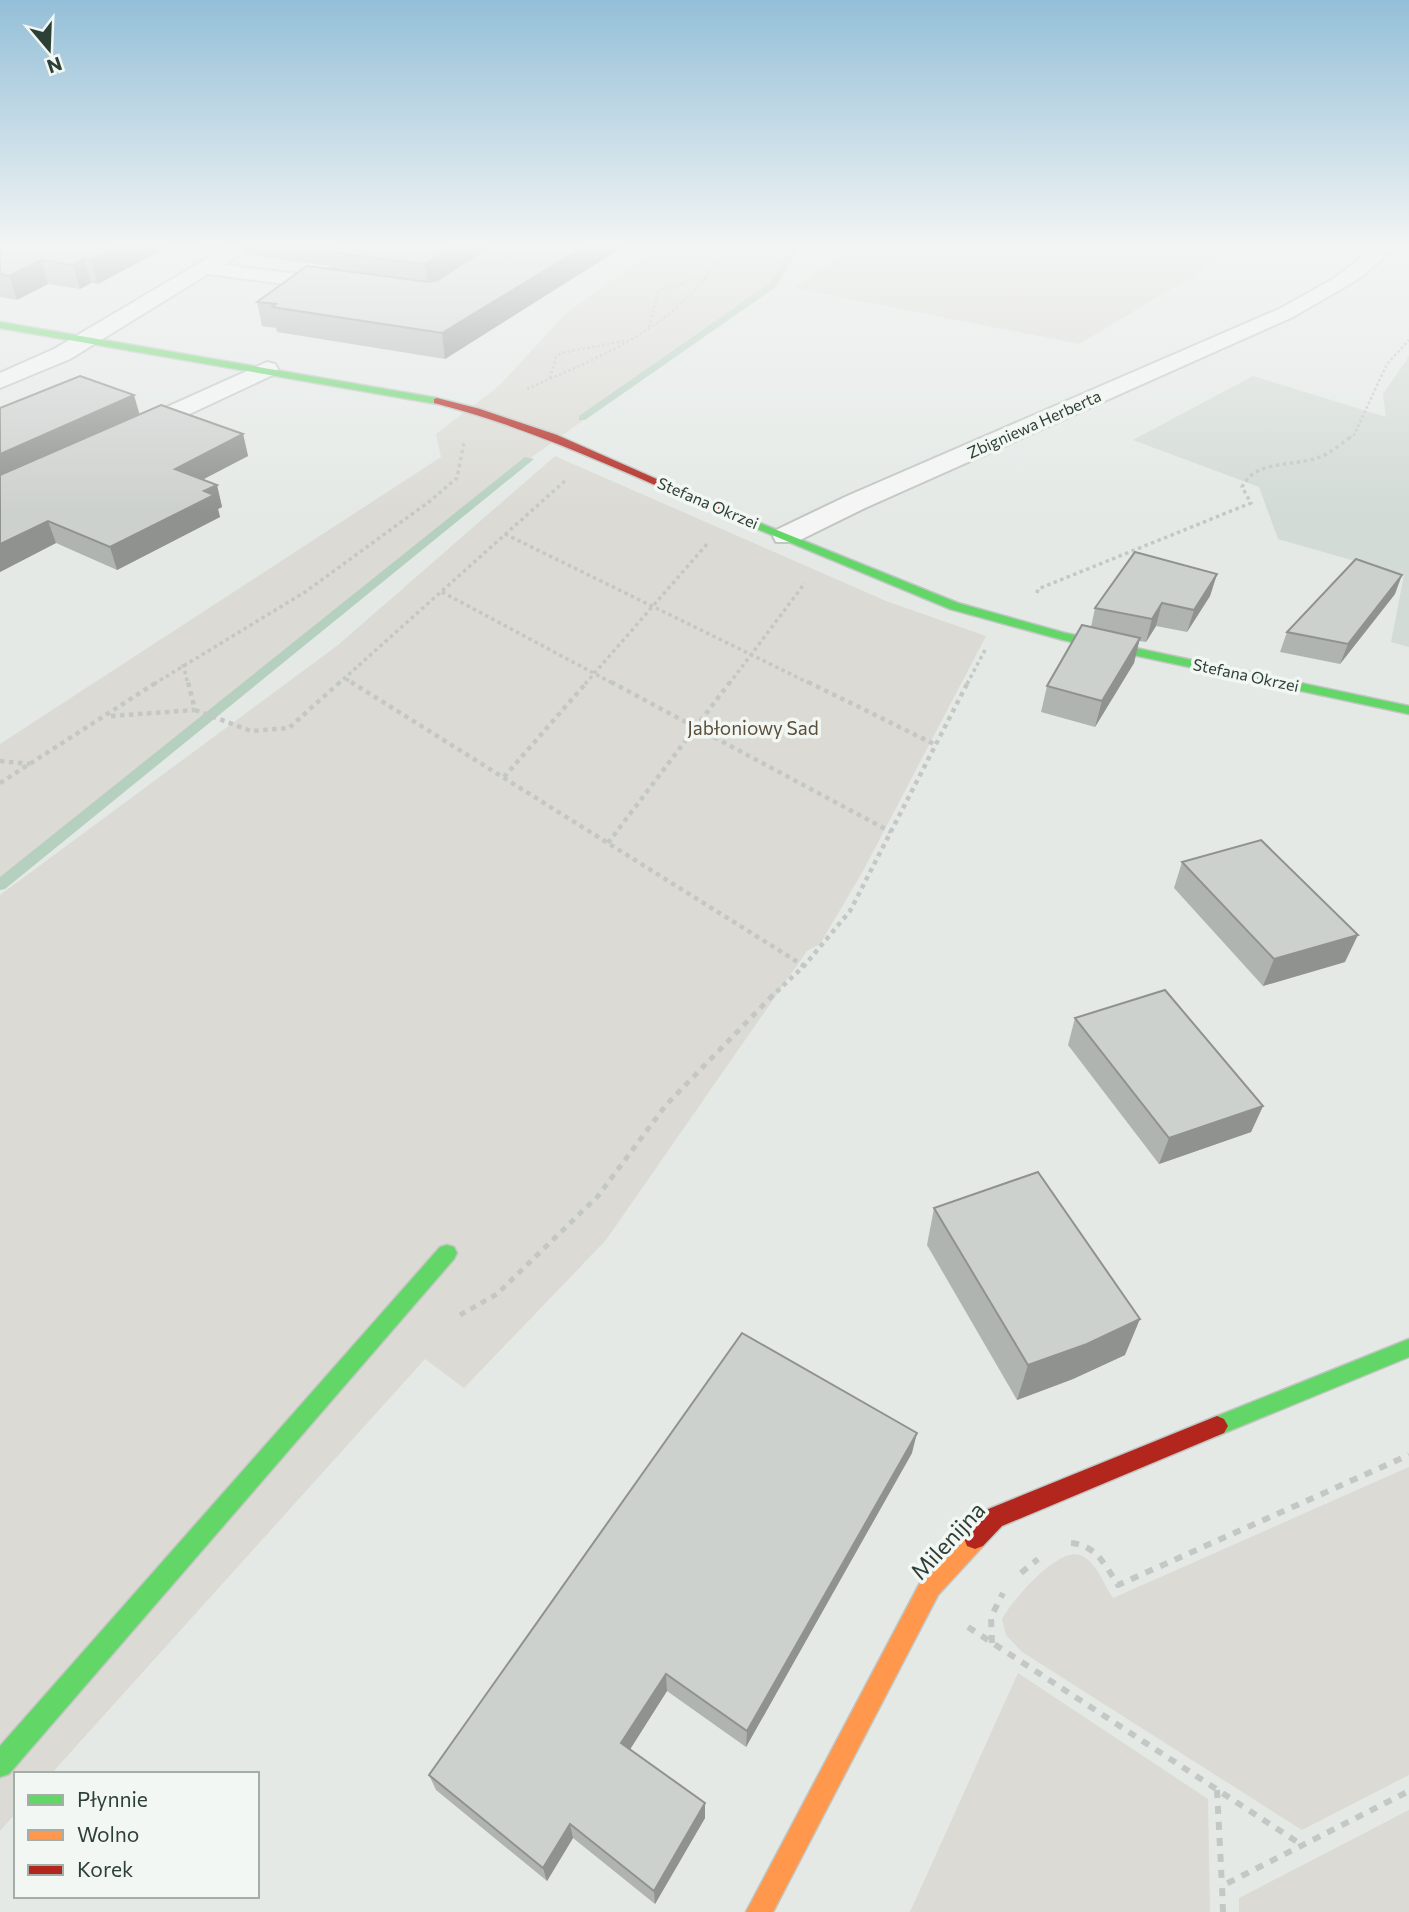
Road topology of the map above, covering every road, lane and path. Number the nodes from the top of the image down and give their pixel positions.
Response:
1 (56, 334) edge
2 (93, 334) edge
3 (638, 334) edge
4 (1238, 334) edge
5 (85, 339) junction
6 (1409, 340) edge
7 (627, 341) junction
8 (267, 369) junction
9 (549, 379) junction
10 (0, 381) edge
11 (480, 411) junction
12 (113, 440) edge
13 (572, 475) dead end
14 (505, 534) junction
15 (786, 536) junction
16 (712, 537) dead end
17 (808, 579) dead end
18 (442, 592) junction
19 (1034, 599) dead end
20 (651, 605) junction
21 (987, 648) dead end
22 (751, 654) junction
23 (183, 664) junction
24 (594, 673) junction
25 (346, 679) junction
26 (195, 710) junction
27 (1409, 710) edge
28 (108, 716) junction
29 (695, 727) junction
30 (936, 745) junction
31 (0, 761) edge
32 (31, 764) junction
33 (503, 777) junction
34 (0, 783) edge
35 (891, 832) junction
36 (608, 843) junction
37 (804, 966) junction
38 (447, 1253) dead end
39 (449, 1321) dead end
40 (1409, 1348) edge
41 (1409, 1455) edge
42 (1057, 1549) dead end
43 (1045, 1556) dead end
44 (1018, 1576) dead end
45 (1009, 1583) dead end
46 (925, 1599) junction
47 (992, 1643) junction
48 (0, 1765) edge
49 (1217, 1790) junction
50 (1409, 1791) edge
51 (1302, 1845) junction
52 (1222, 1886) junction
53 (759, 1912) edge
54 (1223, 1912) edge

1 - 5 street, Stefana Okrzei
2 - 5 street
3 - 7 path
4 - 15 street, Zbigniewa Herberta
5 - 8 street, Stefana Okrzei
5 - 10 street
6 - 19 path
7 - 9 path
7 - 9 path
8 - 11 street, Stefana Okrzei
8 - 12 street
9 - 11 path
11 - 15 street, Stefana Okrzei
11 - 23 path
13 - 14 path
14 - 18 path
14 - 20 path
15 - 27 street, Stefana Okrzei
16 - 20 path
17 - 22 path
18 - 24 path
18 - 25 path
20 - 22 path
20 - 24 path
21 - 30 path
22 - 29 path
22 - 30 path
23 - 26 path
23 - 28 path
24 - 29 path
24 - 33 path
25 - 26 path
25 - 33 path
26 - 28 path
28 - 32 path
29 - 35 path
29 - 36 path
30 - 35 path
31 - 32 path
32 - 34 path
33 - 36 path
35 - 37 path
36 - 37 path
37 - 39 path
38 - 48 street
40 - 46 street, Milenijna
41 - 42 path
43 - 44 path
45 - 47 path
46 - 47 path
46 - 53 street, Milenijna
47 - 49 path
49 - 51 path
49 - 52 path
50 - 51 path
51 - 52 path
52 - 54 path

